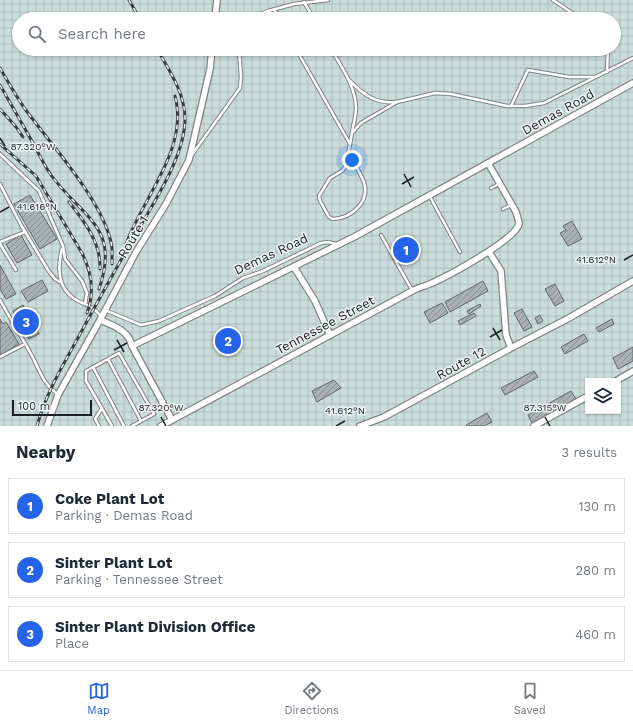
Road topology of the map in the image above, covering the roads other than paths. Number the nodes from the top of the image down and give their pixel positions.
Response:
1 (217, 0) edge
2 (328, 0) edge
3 (553, 0) edge
4 (304, 2) junction
5 (274, 9) junction
6 (216, 12) edge
7 (266, 12) edge
8 (276, 12) edge
9 (310, 12) edge
10 (571, 12) edge
11 (211, 56) edge
12 (240, 56) edge
13 (300, 56) edge
14 (335, 56) edge
15 (608, 56) edge
16 (633, 58) edge
17 (607, 72) junction
18 (597, 77) junction
19 (348, 78) junction
20 (633, 83) edge
21 (398, 102) junction
22 (511, 106) junction
23 (352, 133) junction
24 (350, 145) junction
25 (349, 151) junction
26 (0, 154) edge
27 (189, 160) junction
28 (488, 163) junction
29 (500, 183) junction
30 (0, 184) edge
31 (491, 188) dead end
32 (429, 195) junction
33 (512, 204) junction
34 (503, 209) dead end
35 (25, 232) junction
36 (381, 235) dead end
37 (0, 243) edge
38 (338, 245) junction
39 (63, 246) junction
40 (460, 252) dead end
41 (489, 252) junction
42 (294, 267) junction
43 (16, 270) dead end
44 (633, 281) edge
45 (60, 282) junction
46 (412, 291) junction
47 (0, 300) edge
48 (85, 304) junction
49 (105, 310) junction
50 (101, 318) junction
51 (330, 335) junction
52 (25, 344) junction
53 (132, 346) junction
54 (510, 348) junction
55 (0, 357) edge
56 (108, 359) junction
57 (93, 367) junction
58 (633, 371) edge
59 (621, 378) edge
60 (58, 395) junction
61 (585, 398) edge
62 (102, 408) junction
63 (172, 420) junction
64 (142, 421) junction
65 (47, 426) edge
66 (99, 426) edge
67 (112, 426) edge
68 (124, 426) edge
69 (132, 426) edge
70 (161, 426) edge
71 (360, 426) edge
72 (534, 426) edge

1 - 6 street
2 - 4 lane
3 - 10 lane
4 - 5 lane
4 - 9 lane
5 - 7 lane
5 - 8 lane
11 - 27 street, Route 1
12 - 27 lane
13 - 24 lane
14 - 19 lane
15 - 17 lane
16 - 17 lane
17 - 18 lane
18 - 22 lane
18 - 22 lane
19 - 21 lane
19 - 23 lane
20 - 28 street, Demas Road
21 - 22 lane
21 - 23 lane
23 - 24 lane
24 - 25 lane
25 - 25 lane
26 - 39 lane
27 - 49 street, Route 1
28 - 29 street
28 - 32 street, Demas Road
29 - 31 lane
29 - 33 street
30 - 35 lane
32 - 38 street, Demas Road
32 - 40 lane
33 - 34 lane
33 - 41 street, Tennessee Street
35 - 37 lane
35 - 45 lane
36 - 46 lane
37 - 43 lane
38 - 42 street
38 - 49 lane, Demas Road
39 - 45 lane
39 - 48 lane
41 - 46 street, Tennessee Street
41 - 54 street
42 - 51 street
42 - 53 street
44 - 54 street, Route 12
45 - 48 lane
46 - 51 street, Tennessee Street
47 - 52 lane
48 - 50 lane
49 - 50 street, Route 1
50 - 53 street
50 - 60 street, Route 1
51 - 63 street, Tennessee Street
52 - 55 lane
52 - 60 lane
53 - 63 street
54 - 71 street, Route 12
56 - 57 lane
56 - 64 lane
56 - 64 lane
57 - 62 lane
57 - 68 lane
58 - 59 street
60 - 65 street, Route 1
61 - 72 street
62 - 66 lane
62 - 67 lane
63 - 70 street, Tennessee Street
64 - 69 lane

